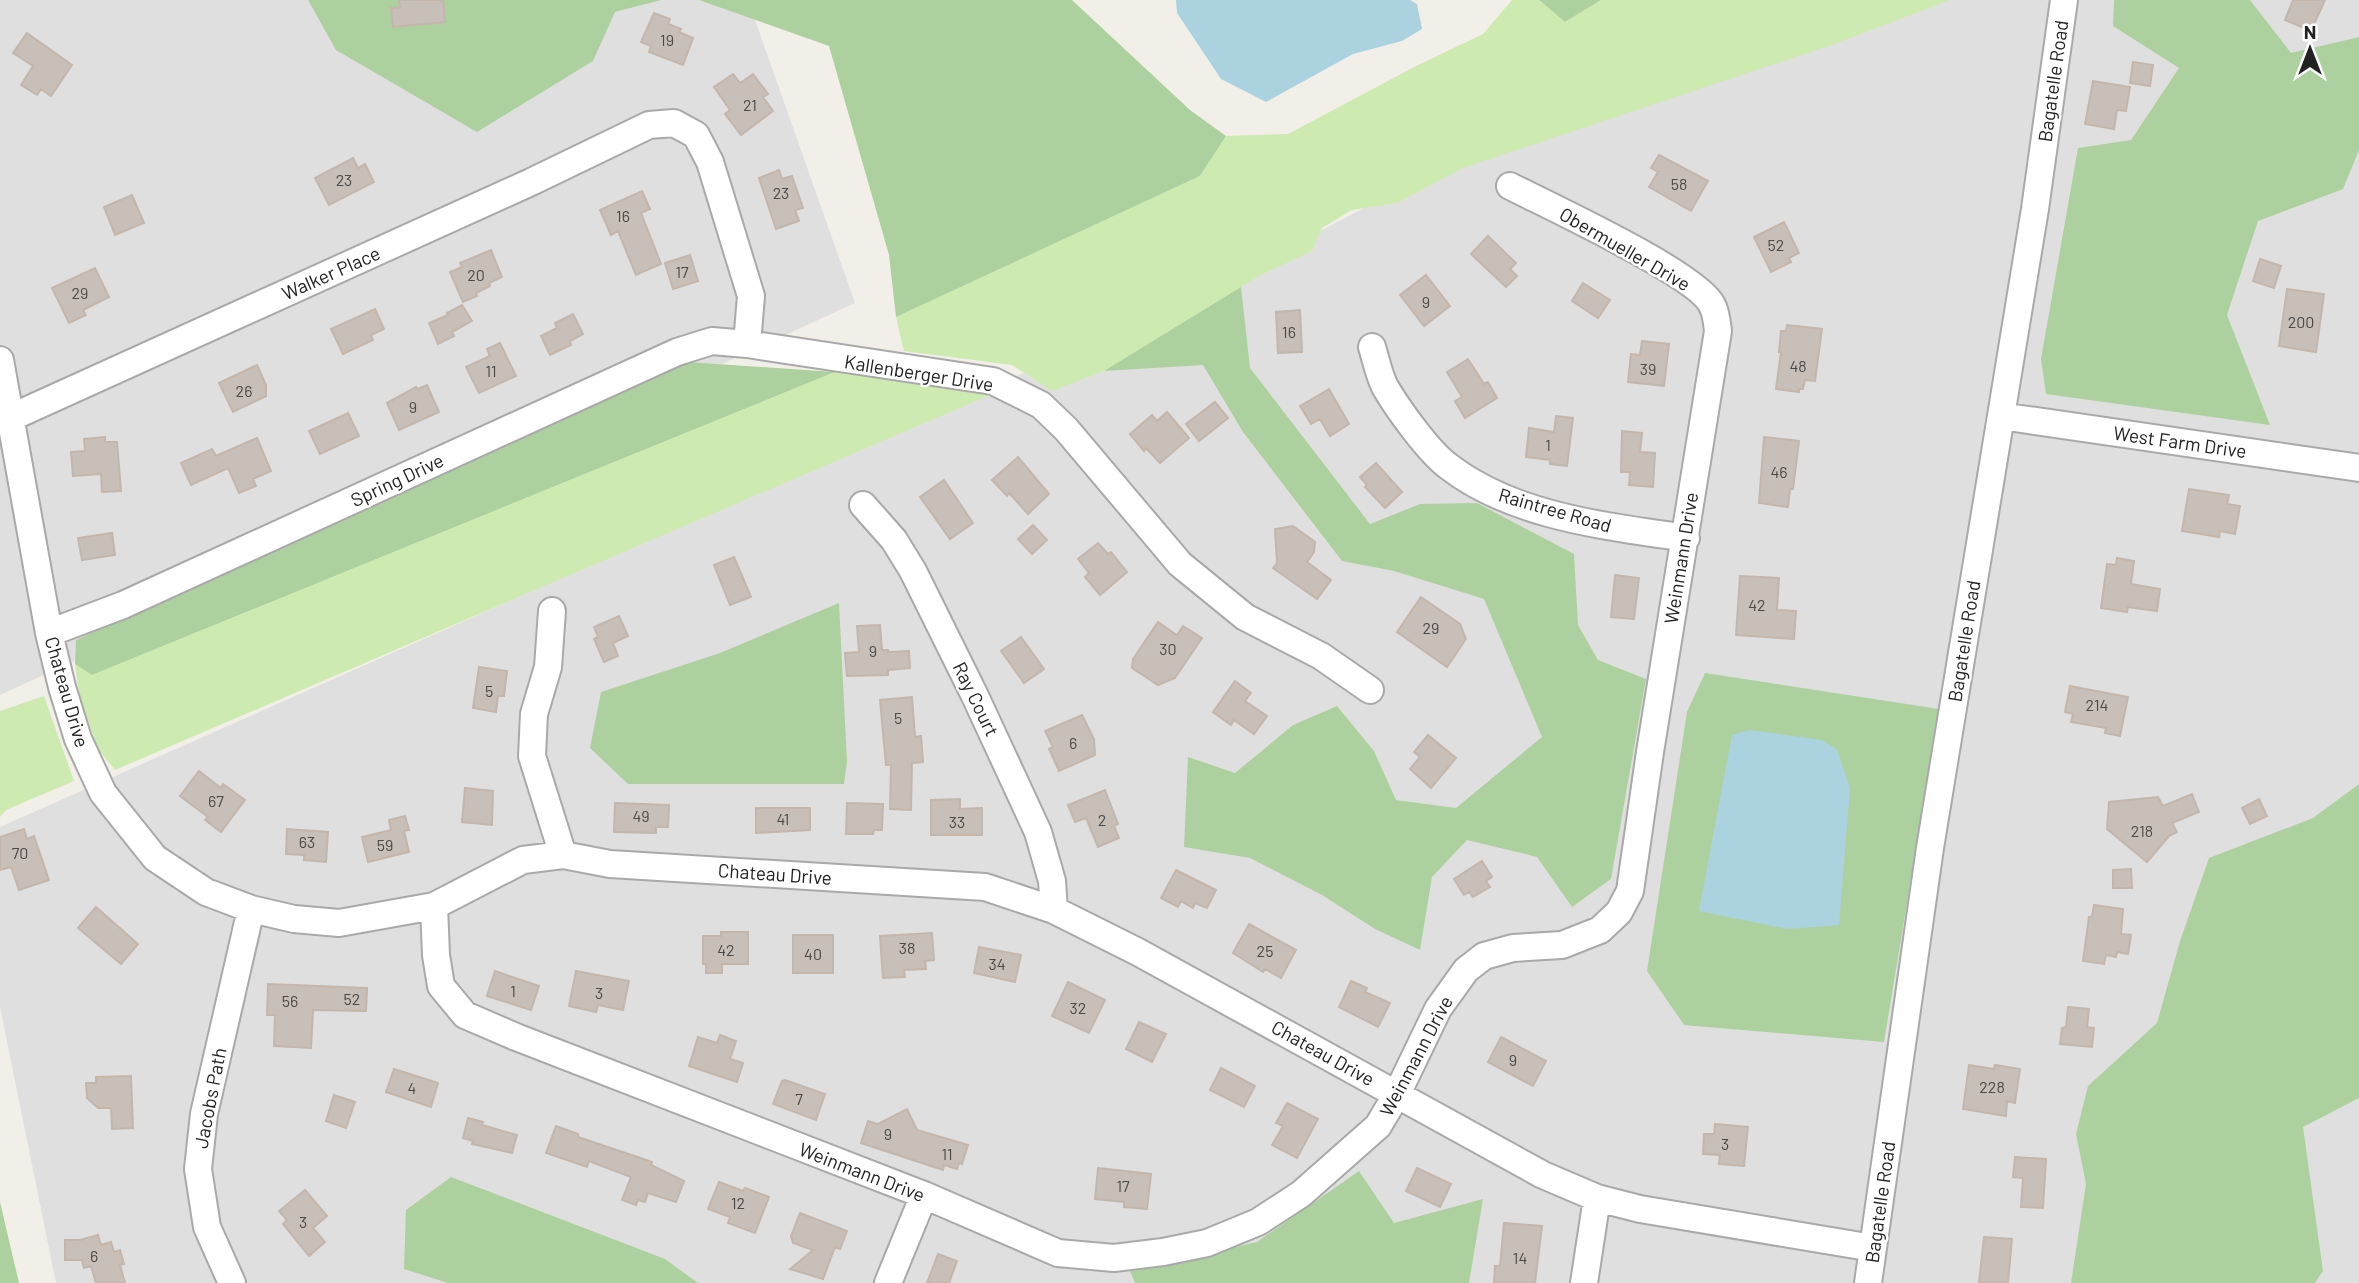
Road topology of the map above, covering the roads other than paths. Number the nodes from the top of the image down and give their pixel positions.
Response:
1 (2063, 0) edge
2 (1510, 186) dead end
3 (1718, 331) joint
4 (747, 344) junction
5 (1372, 347) dead end
6 (0, 360) edge
7 (2001, 416) junction
8 (10, 418) junction
9 (2359, 468) edge
10 (863, 505) dead end
11 (1686, 538) junction
12 (552, 611) dead end
13 (49, 633) junction
14 (1370, 690) dead end
15 (563, 855) junction
16 (434, 906) junction
17 (251, 909) junction
18 (1054, 909) junction
19 (1397, 1094) junction
20 (924, 1195) junction
21 (1597, 1198) junction
22 (1873, 1248) junction
23 (232, 1283) edge
24 (888, 1283) edge
25 (1584, 1283) edge
26 (1868, 1283) edge

1 - 7 street, Bagatelle Road
2 - 3 street, Obermueller Drive
3 - 11 street, Weinmann Drive
4 - 8 street, Walker Place
4 - 13 street, Spring Drive
4 - 14 street, Kallenberger Drive
5 - 11 street, Raintree Road
6 - 8 street, Chateau Drive
7 - 9 street, West Farm Drive
7 - 22 street, Bagatelle Road
8 - 13 street, Chateau Drive
10 - 18 street, Ray Court
11 - 19 street, Weinmann Drive
12 - 15 street
13 - 17 street, Chateau Drive
15 - 16 street, Chateau Drive
15 - 18 street, Chateau Drive
16 - 17 street, Chateau Drive
16 - 20 street, Weinmann Drive
17 - 23 street, Jacobs Path
18 - 19 street, Chateau Drive
19 - 20 street, Weinmann Drive
19 - 21 street, Chateau Drive
20 - 24 street
21 - 22 street, Chateau Drive
21 - 25 street
22 - 26 street, Bagatelle Road

